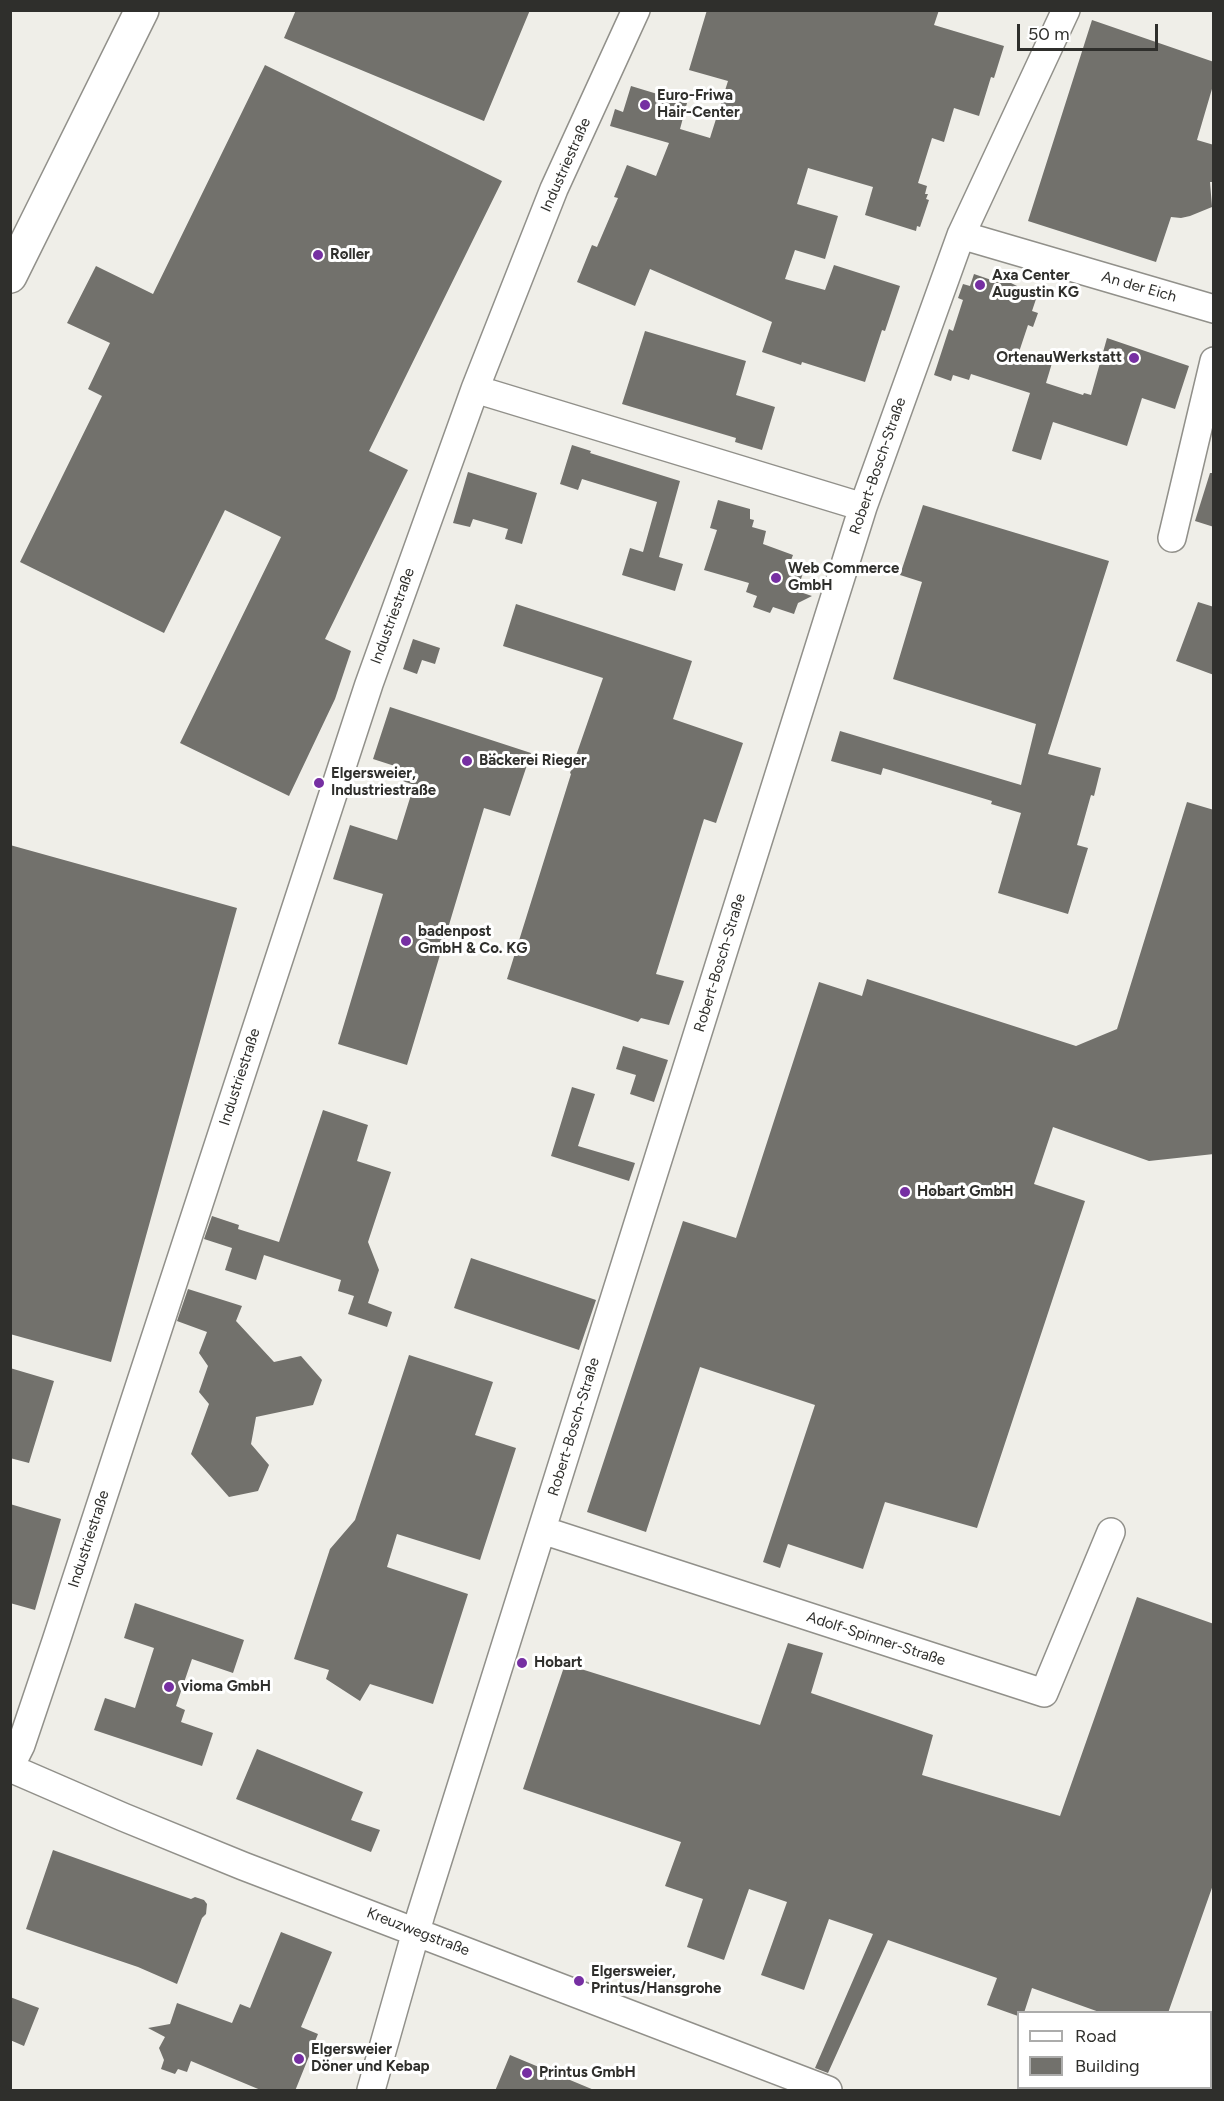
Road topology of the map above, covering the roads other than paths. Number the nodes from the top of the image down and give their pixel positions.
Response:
1 (142, 10) edge
2 (636, 10) edge
3 (1066, 10) edge
4 (960, 235) junction
5 (10, 276) edge
6 (1214, 309) edge
7 (1214, 361) edge
8 (475, 389) junction
9 (862, 507) junction
10 (1172, 538) dead end
11 (542, 1530) junction
12 (1111, 1532) dead end
13 (10, 1768) edge
14 (416, 1932) junction
15 (371, 2091) edge
16 (828, 2091) edge

1 - 5 main road
2 - 8 street, Industriestraße
3 - 4 street, Robert-Bosch-Straße
4 - 6 street, An der Eich
4 - 9 street, Robert-Bosch-Straße
7 - 10 street
8 - 9 street
8 - 13 street, Industriestraße
9 - 11 street, Robert-Bosch-Straße
11 - 12 street, Adolf-Spinner-Straße
11 - 14 street, Robert-Bosch-Straße
13 - 14 street, Kreuzwegstraße
14 - 15 street, Robert-Bosch-Straße
14 - 16 street, Kreuzwegstraße

